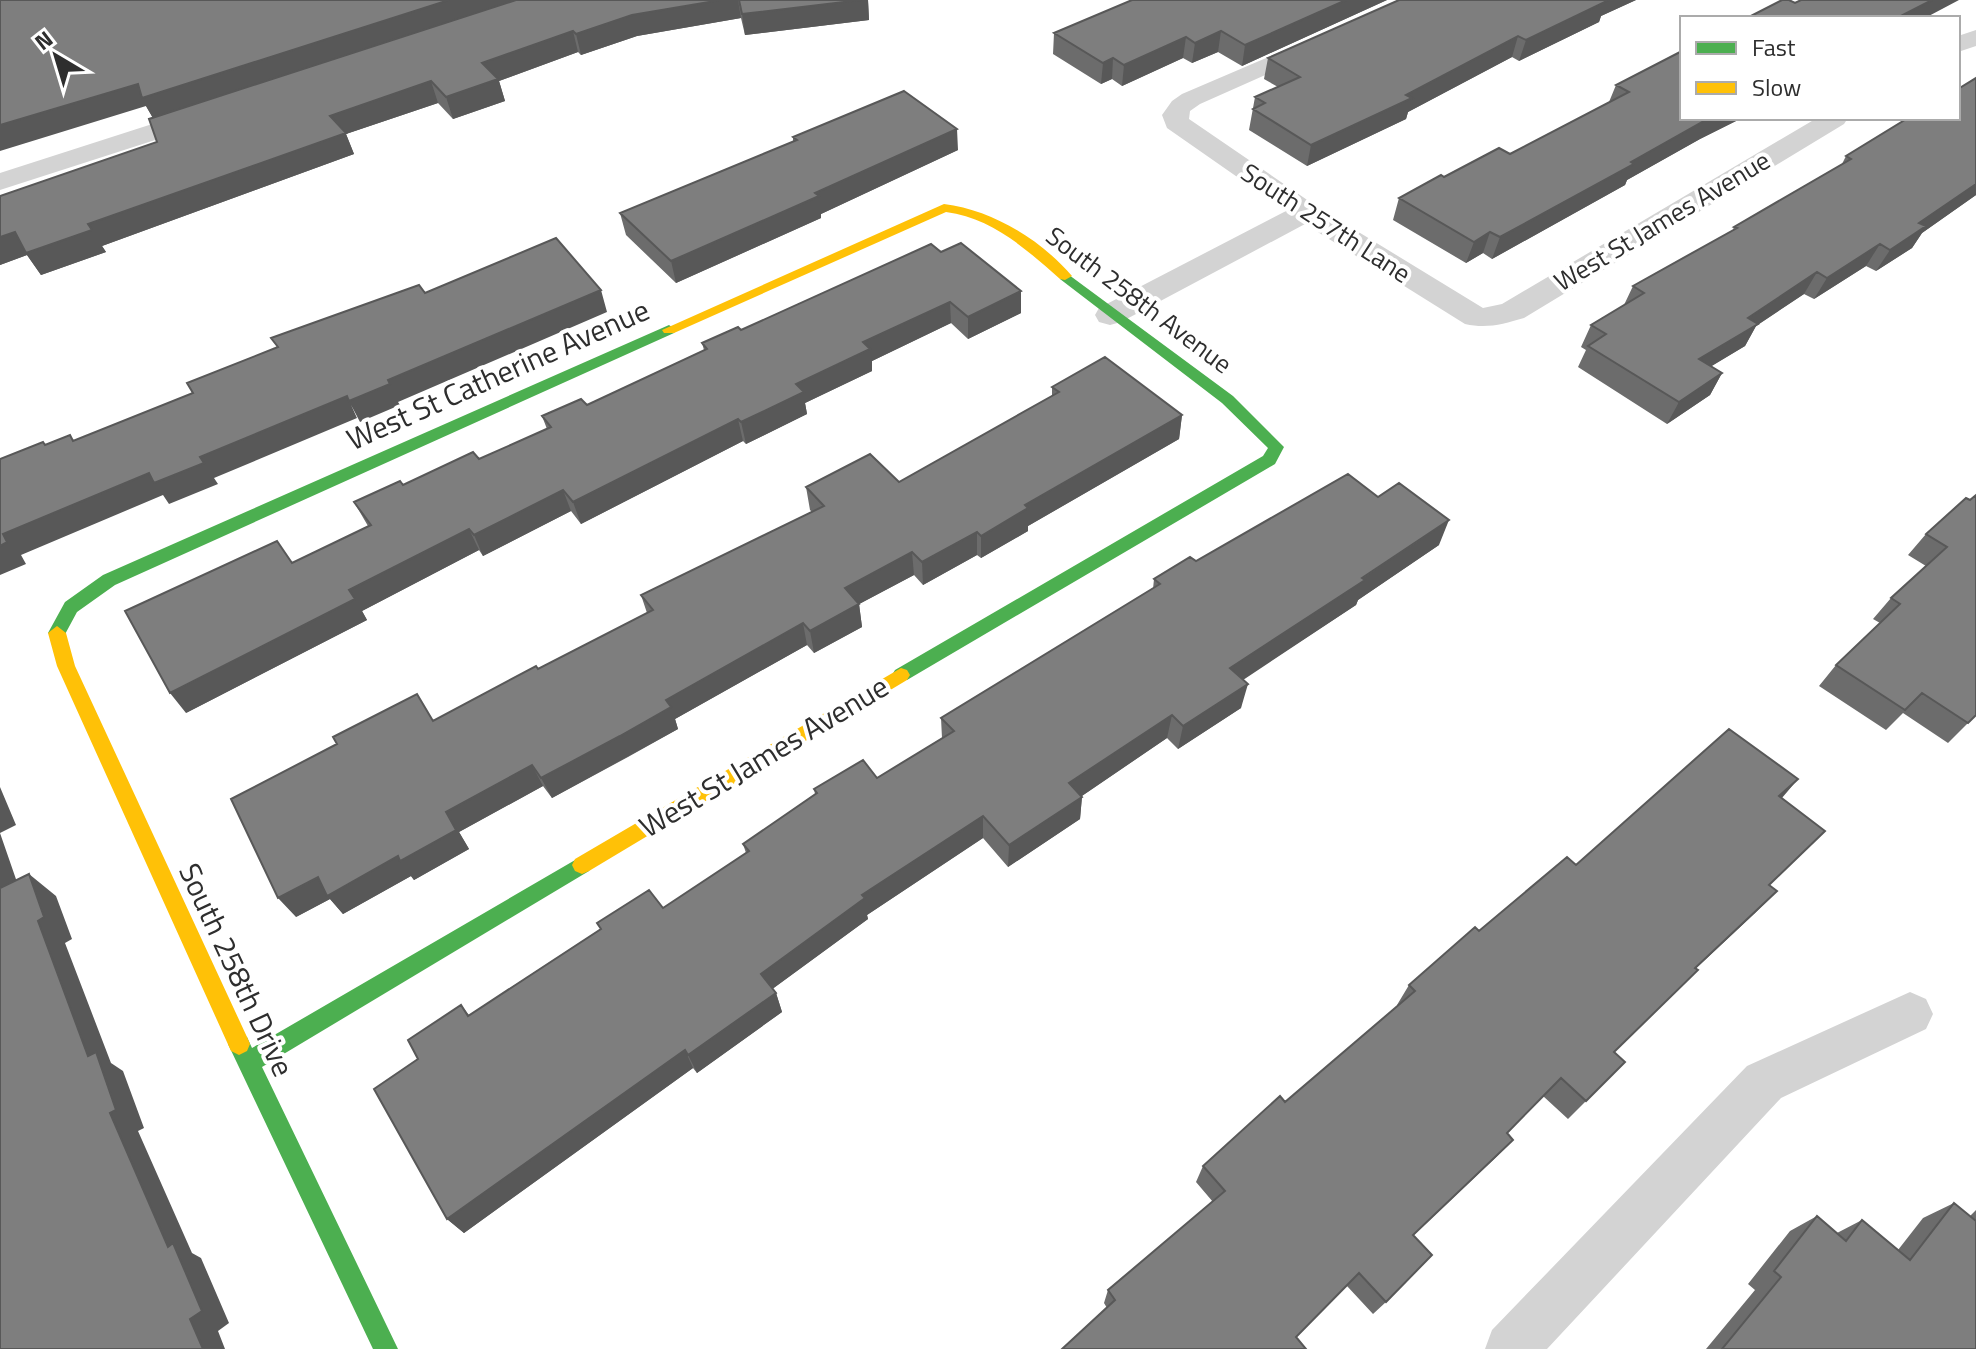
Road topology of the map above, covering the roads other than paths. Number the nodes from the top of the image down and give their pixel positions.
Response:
1 (1343, 31) edge
2 (224, 108) edge
3 (1832, 120) edge
4 (0, 182) edge
5 (960, 208) joint
6 (1306, 212) junction
7 (1110, 315) junction
8 (1488, 318) joint
9 (1276, 447) joint
10 (67, 610) joint
11 (1910, 1014) dead end
12 (248, 1063) junction
13 (386, 1349) edge
14 (1511, 1349) edge

1 - 6 street, South 257th Lane
2 - 4 street
3 - 8 street, West St James Avenue
5 - 7 street, South 258th Avenue
5 - 10 street, West St Catherine Avenue
6 - 7 street
6 - 8 street, South 257th Lane
7 - 9 street, South 258th Avenue
9 - 12 street, West St James Avenue
10 - 12 street, South 258th Drive
11 - 14 street
12 - 13 street, South 258th Drive

